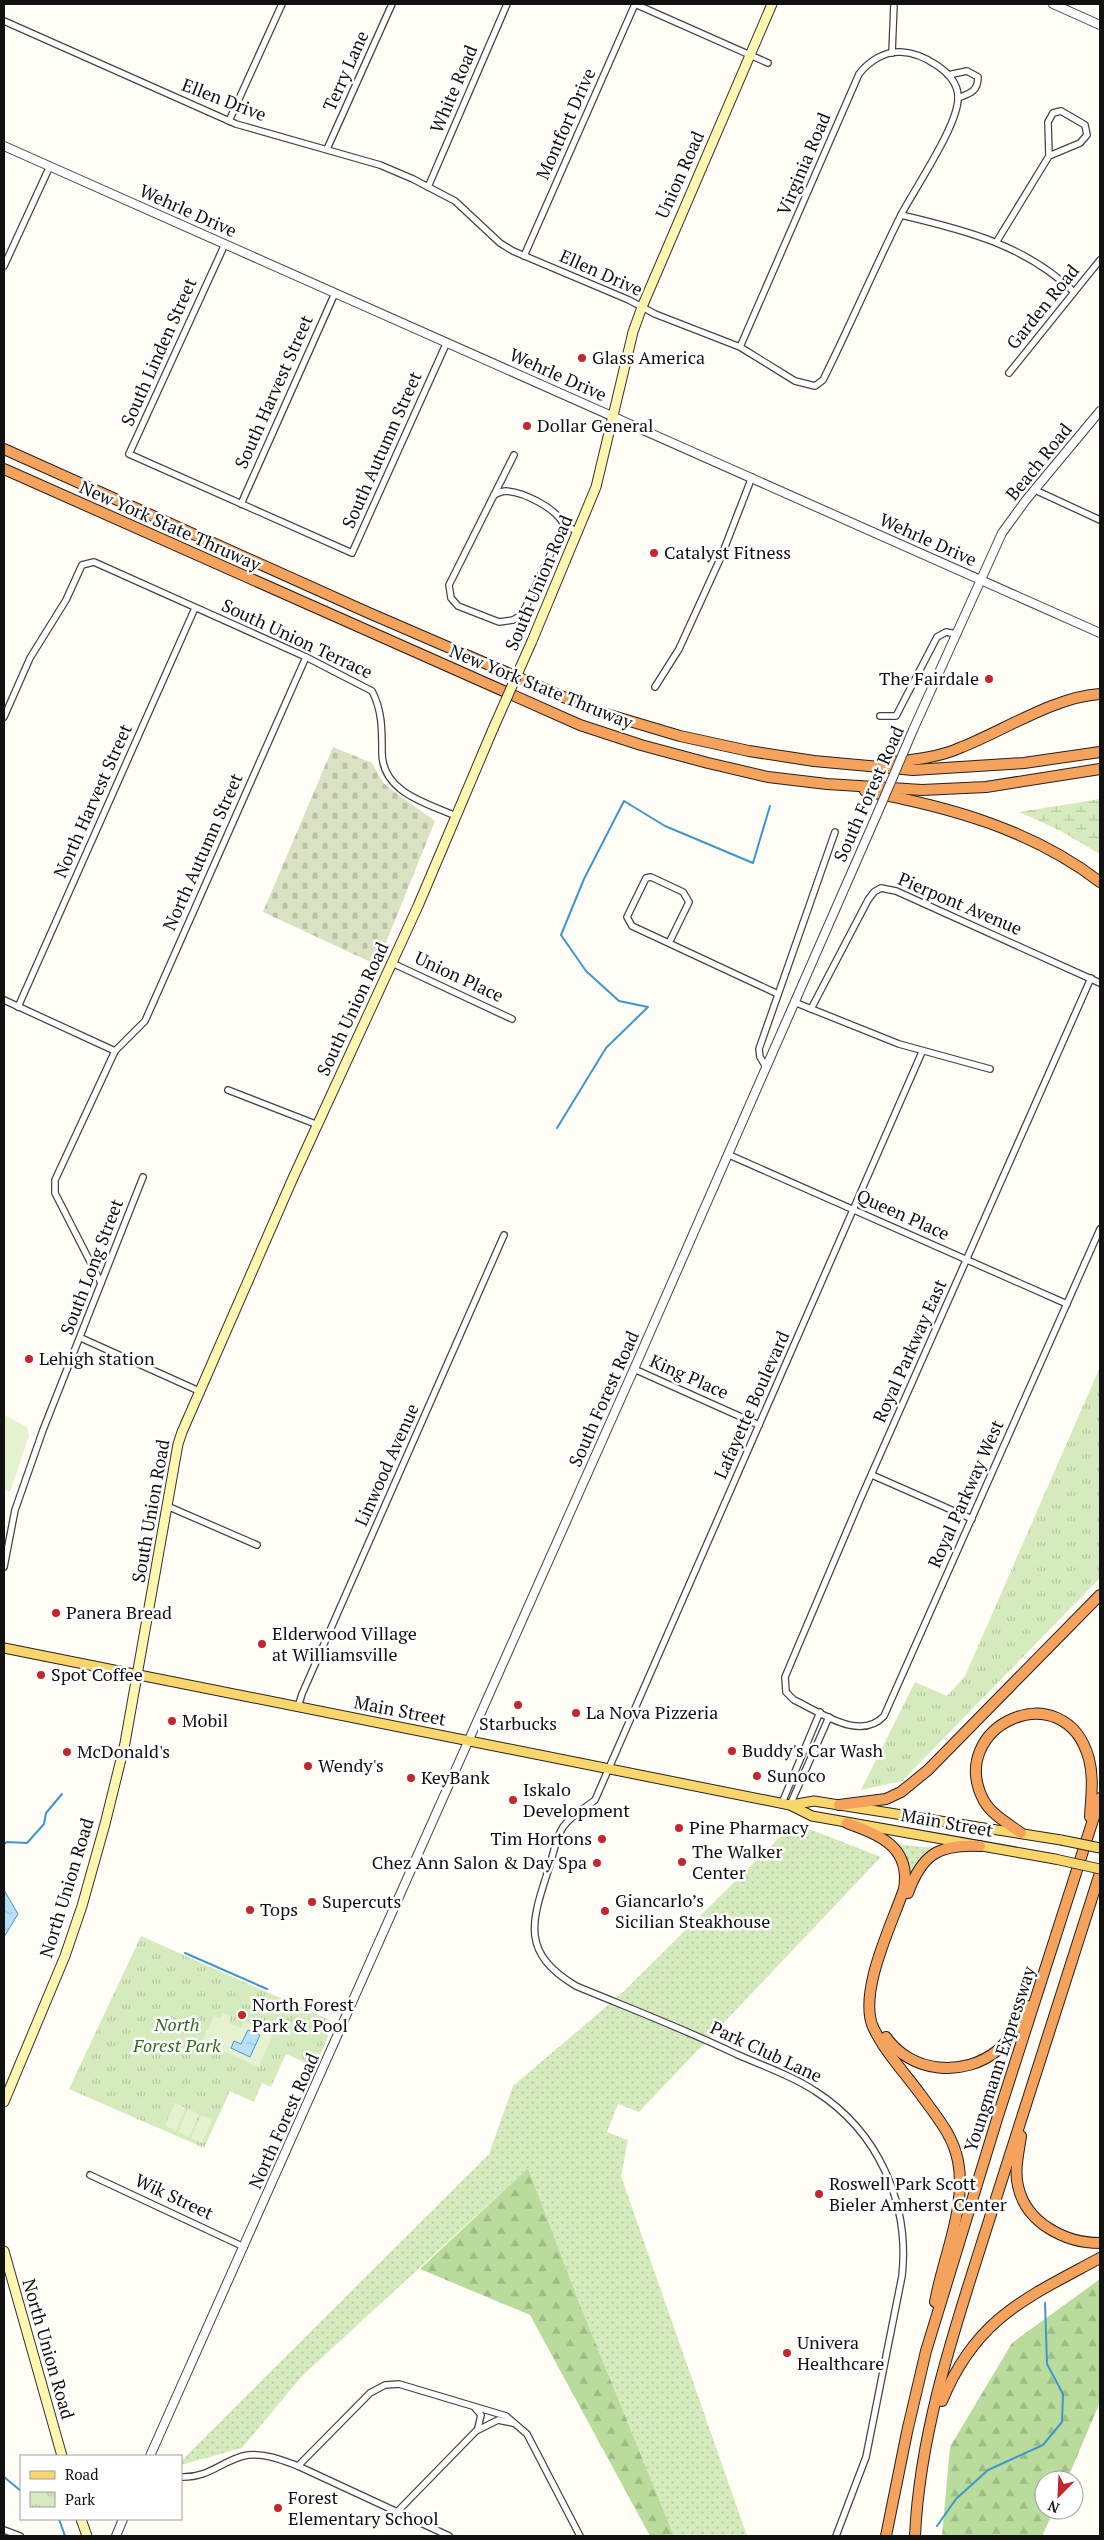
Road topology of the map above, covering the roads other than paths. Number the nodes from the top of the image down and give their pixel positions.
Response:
1 (282, 4) edge
2 (392, 4) edge
3 (507, 4) edge
4 (635, 4) edge
5 (772, 4) edge
6 (894, 4) edge
7 (1052, 4) edge
8 (4, 21) edge
9 (1100, 26) edge
10 (892, 53) junction
11 (751, 54) junction
12 (768, 63) dead end
13 (948, 75) junction
14 (958, 98) junction
15 (229, 121) junction
16 (4, 146) edge
17 (327, 150) junction
18 (1049, 156) junction
19 (50, 166) junction
20 (428, 187) junction
21 (901, 215) junction
22 (997, 241) junction
23 (225, 244) junction
24 (524, 256) junction
25 (1100, 260) edge
26 (4, 266) edge
27 (1074, 292) junction
28 (335, 293) junction
29 (642, 307) junction
30 (447, 342) junction
31 (740, 346) junction
32 (626, 362) joint
33 (1009, 372) dead end
34 (1100, 411) edge
35 (614, 416) junction
36 (4, 449) edge
37 (514, 455) dead end
38 (4, 469) edge
39 (752, 478) junction
40 (1035, 490) junction
41 (494, 495) junction
42 (241, 504) junction
43 (1100, 520) edge
44 (564, 525) junction
45 (579, 532) junction
46 (1002, 533) joint
47 (980, 579) junction
48 (195, 608) junction
49 (1100, 633) edge
50 (956, 634) junction
51 (306, 658) junction
52 (655, 686) dead end
53 (1100, 694) edge
54 (4, 716) edge
55 (880, 716) dead end
56 (1100, 752) edge
57 (861, 765) junction
58 (1100, 769) edge
59 (827, 784) junction
60 (456, 816) junction
61 (835, 832) dead end
62 (1100, 882) edge
63 (669, 943) junction
64 (392, 963) junction
65 (1091, 978) junction
66 (1100, 982) edge
67 (778, 994) junction
68 (4, 1000) edge
69 (794, 1002) junction
70 (18, 1007) junction
71 (811, 1009) junction
72 (512, 1018) dead end
73 (115, 1051) junction
74 (922, 1052) junction
75 (766, 1067) junction
76 (990, 1069) dead end
77 (228, 1090) dead end
78 (318, 1125) junction
79 (727, 1154) junction
80 (144, 1177) dead end
81 (853, 1210) junction
82 (1100, 1229) edge
83 (504, 1235) dead end
84 (966, 1260) junction
85 (101, 1283) junction
86 (1067, 1304) junction
87 (81, 1338) junction
88 (634, 1369) junction
89 (199, 1391) junction
90 (759, 1425) junction
91 (872, 1475) junction
92 (167, 1506) junction
93 (972, 1519) junction
94 (256, 1545) dead end
95 (4, 1567) edge
96 (1100, 1595) edge
97 (1100, 1602) edge
98 (1079, 1616) junction
99 (4, 1648) edge
100 (138, 1675) junction
101 (298, 1708) junction
102 (820, 1712) junction
103 (829, 1717) junction
104 (467, 1741) junction
105 (607, 1769) junction
106 (1100, 1798) edge
107 (786, 1804) junction
108 (838, 1805) junction
109 (847, 1823) junction
110 (1089, 1830) junction
111 (1021, 1833) junction
112 (980, 1846) junction
113 (1100, 1848) edge
114 (1100, 1869) edge
115 (1100, 1873) edge
116 (1039, 1988) junction
117 (4, 2102) edge
118 (1024, 2112) junction
119 (90, 2175) dead end
120 (1100, 2243) edge
121 (244, 2247) junction
122 (4, 2251) edge
123 (1100, 2258) edge
124 (926, 2351) junction
125 (473, 2406) junction
126 (520, 2426) junction
127 (476, 2431) junction
128 (929, 2432) junction
129 (62, 2455) edge
130 (150, 2455) edge
131 (298, 2466) junction
132 (182, 2477) edge
133 (397, 2512) junction
134 (81, 2520) edge
135 (123, 2520) edge
136 (4, 2530) edge
137 (20, 2536) edge
138 (87, 2536) edge
139 (116, 2536) edge
140 (449, 2536) edge
141 (580, 2536) edge
142 (836, 2536) edge
143 (886, 2536) edge
144 (914, 2536) edge

1 - 15 street
2 - 17 street, Terry Lane
3 - 20 street, White Road
4 - 11 street
4 - 24 street, Montfort Drive
5 - 11 main road, Union Road
6 - 10 street
7 - 9 street
8 - 15 street, Ellen Drive
10 - 13 street
10 - 31 street, Virginia Road
11 - 12 street
11 - 29 main road, Union Road
13 - 14 street
13 - 14 street
14 - 21 street, Ellen Drive
15 - 17 street, Ellen Drive
16 - 19 street, Wehrle Drive
17 - 20 street, Ellen Drive
18 - 18 street
18 - 22 street
19 - 23 street, Wehrle Drive
19 - 26 street
20 - 24 street, Ellen Drive
21 - 22 street
21 - 31 street, Ellen Drive
22 - 27 street
23 - 28 street, Wehrle Drive
23 - 42 street, South Linden Street
24 - 29 street, Ellen Drive
25 - 27 street, Garden Road
27 - 33 street, Garden Road
28 - 30 street, Wehrle Drive
28 - 42 street, South Harvest Street
29 - 31 street, Ellen Drive
29 - 32 main road, Union Road
30 - 35 street, Wehrle Drive
30 - 42 street, South Autumn Street
32 - 35 main road, South Union Road
34 - 40 street, Beach Road
35 - 39 street, Wehrle Drive
35 - 45 main road, South Union Road
36 - 57 highway, New York State Thruway
37 - 41 street
38 - 59 highway, New York State Thruway
39 - 47 street, Wehrle Drive
39 - 52 street
40 - 43 street
40 - 46 street, Beach Road
41 - 44 street
41 - 44 street
44 - 45 street
45 - 60 main road, South Union Road, bridge
46 - 47 street, South Forest Road
47 - 49 street, Wehrle Drive
47 - 50 street, South Forest Road
48 - 51 street, South Union Terrace
48 - 54 street, South Union Terrace
48 - 70 street, North Harvest Street
50 - 55 street
50 - 69 street, South Forest Road, bridge
51 - 60 street, South Union Terrace
51 - 73 street, North Autumn Street
53 - 57 highway
56 - 57 highway, New York State Thruway
58 - 59 highway, New York State Thruway
59 - 62 highway
60 - 64 main road, South Union Road
61 - 67 street, South Forest Road
63 - 63 street
63 - 67 street
64 - 72 street, Union Place
64 - 78 main road, South Union Road
65 - 66 street, Pierpont Avenue
65 - 71 street, Pierpont Avenue
65 - 84 street, Royal Parkway East
67 - 75 street, South Forest Road
68 - 70 street
69 - 71 street
69 - 75 street, South Forest Road
70 - 73 street
71 - 74 street
73 - 85 street
74 - 76 street
74 - 81 street, Lafayette Boulevard
75 - 79 street, South Forest Road
77 - 78 street
78 - 89 main road, South Union Road
79 - 81 street, Queen Place
79 - 88 street, South Forest Road
80 - 85 street, South Long Street
81 - 84 street, Queen Place
81 - 90 street, Lafayette Boulevard
82 - 86 street, Royal Parkway West
83 - 101 street, Linwood Avenue
84 - 86 street, Queen Place
84 - 91 street, Royal Parkway East
85 - 87 street, South Long Street
86 - 93 street, Royal Parkway West
87 - 89 street
87 - 95 street, South Long Street
88 - 90 street, King Place
88 - 104 street, South Forest Road
89 - 92 main road, South Union Road
90 - 105 street, Lafayette Boulevard
91 - 93 street
91 - 102 street, Royal Parkway East
92 - 94 street
92 - 100 main road, South Union Road
93 - 103 street, Royal Parkway West
96 - 98 highway
97 - 98 highway
98 - 108 highway
99 - 100 main road, Main Street
100 - 101 main road, Main Street
100 - 117 main road, North Union Road
101 - 104 main road, Main Street
102 - 103 street, Royal Parkway East
102 - 107 street
103 - 107 street
104 - 105 main road, Main Street
104 - 121 street, North Forest Road
105 - 107 main road, Main Street
105 - 142 street, Park Club Lane
106 - 110 highway, Youngmann Expressway
107 - 108 main road, Main Street
107 - 109 main road, Main Street
108 - 111 main road, Main Street
109 - 112 main road, Main Street
109 - 124 highway
110 - 111 highway
110 - 116 highway, Youngmann Expressway
111 - 113 main road, Main Street, bridge
112 - 114 main road, Main Street, bridge
112 - 116 highway
115 - 118 highway
116 - 124 highway, Youngmann Expressway
118 - 120 highway
118 - 128 highway
119 - 121 street, Wik Street
121 - 130 street, North Forest Road
122 - 129 main road, North Union Road
123 - 128 highway
124 - 143 highway, Youngmann Expressway
125 - 126 street
125 - 127 street
125 - 131 street
126 - 127 street
126 - 141 street
127 - 133 street
128 - 144 highway
131 - 132 street
131 - 133 street
133 - 140 street
134 - 138 main road
135 - 139 street
136 - 137 street

